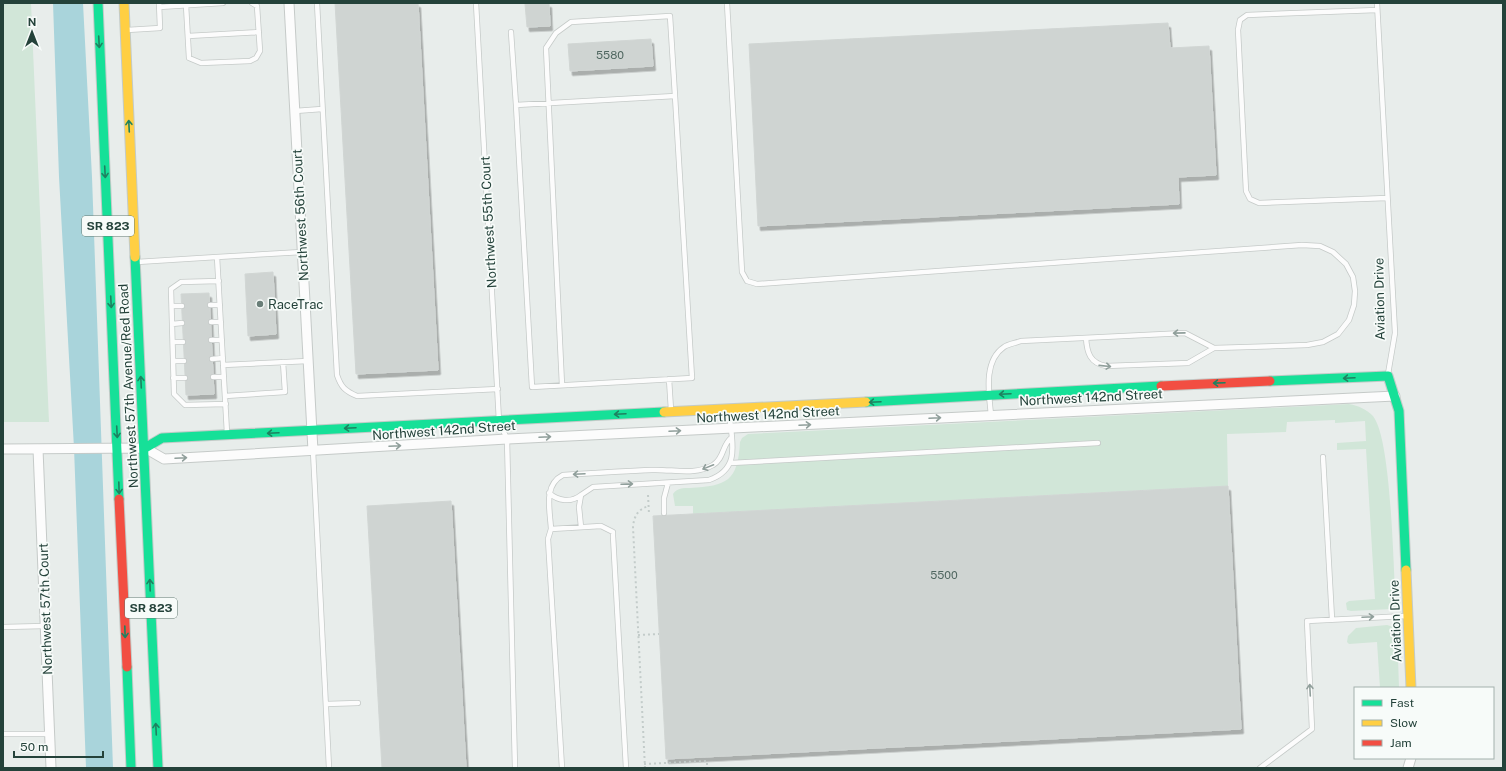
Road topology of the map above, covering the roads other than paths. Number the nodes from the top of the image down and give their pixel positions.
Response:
1 (98, 3) edge
2 (124, 3) edge
3 (223, 3) edge
4 (252, 3) edge
5 (289, 3) edge
6 (317, 3) edge
7 (476, 3) edge
8 (727, 3) edge
9 (1377, 3) edge
10 (159, 5) edge
11 (186, 5) junction
12 (1377, 10) junction
13 (125, 30) junction
14 (259, 32) junction
15 (511, 32) dead end
16 (188, 36) junction
17 (675, 96) junction
18 (548, 103) junction
19 (516, 105) junction
20 (322, 109) junction
21 (295, 111) junction
22 (1388, 198) junction
23 (302, 252) junction
24 (217, 257) junction
25 (135, 262) junction
26 (219, 281) junction
27 (210, 305) dead end
28 (220, 305) junction
29 (172, 306) junction
30 (182, 306) dead end
31 (210, 322) dead end
32 (221, 322) junction
33 (172, 324) junction
34 (182, 324) dead end
35 (1086, 338) junction
36 (211, 340) dead end
37 (222, 340) junction
38 (172, 342) junction
39 (183, 342) dead end
40 (1214, 348) junction
41 (223, 358) junction
42 (212, 359) dead end
43 (173, 361) junction
44 (184, 361) dead end
45 (308, 361) junction
46 (283, 362) junction
47 (224, 364) junction
48 (1388, 376) junction
49 (213, 377) dead end
50 (224, 377) junction
51 (173, 378) junction
52 (185, 378) dead end
53 (669, 379) junction
54 (562, 385) junction
55 (498, 389) junction
56 (989, 395) junction
57 (225, 396) junction
58 (1395, 396) junction
59 (226, 404) junction
60 (728, 409) junction
61 (671, 411) junction
62 (991, 415) junction
63 (499, 421) junction
64 (312, 430) junction
65 (730, 433) junction
66 (227, 435) junction
67 (506, 439) junction
68 (1098, 443) dead end
69 (145, 448) junction
70 (38, 449) junction
71 (117, 449) junction
72 (3, 450) edge
73 (313, 451) junction
74 (1323, 457) dead end
75 (731, 463) junction
76 (668, 483) junction
77 (549, 493) junction
78 (581, 495) junction
79 (664, 513) dead end
80 (581, 527) junction
81 (551, 529) junction
82 (1407, 616) junction
83 (1332, 619) junction
84 (45, 626) junction
85 (3, 627) edge
86 (1411, 687) edge
87 (358, 703) dead end
88 (326, 704) junction
89 (3, 734) edge
90 (50, 734) junction
91 (51, 768) edge
92 (131, 768) edge
93 (158, 768) edge
94 (329, 768) edge
95 (514, 768) edge
96 (562, 768) edge
97 (626, 768) edge
98 (1260, 768) edge

1 -> 71 street, Northwest 57th Avenue/Red Road / SR 823
2 - 13 street, Northwest 57th Avenue/Red Road / SR 823
3 - 11 lane
4 - 14 lane
5 - 21 street, Northwest 56th Court
6 - 20 lane
7 - 55 lane, Northwest 55th Court
8 - 40 lane
9 - 12 lane, Aviation Drive
10 - 11 lane
10 - 13 lane
11 - 16 lane
12 - 22 lane, Aviation Drive
12 - 22 lane
25 -> 13 street, Northwest 57th Avenue/Red Road / SR 823
14 - 16 lane
14 - 16 lane
15 - 19 lane
17 - 18 lane
17 - 18 lane
17 - 53 lane
18 - 19 lane
18 - 54 lane
19 - 54 lane
20 - 21 lane
20 - 55 lane
21 - 23 street, Northwest 56th Court
22 - 48 lane, Aviation Drive
23 - 24 lane
23 - 45 street, Northwest 56th Court
24 - 25 lane
24 - 26 lane
69 -> 25 street, Northwest 57th Avenue/Red Road / SR 823
26 - 28 lane
26 - 29 lane
27 - 28 lane
28 - 32 lane
29 - 30 lane
29 - 33 lane
31 - 32 lane
32 - 37 lane
33 - 34 lane
33 - 38 lane
40 -> 35 lane
35 -> 40 lane
35 - 56 lane
36 - 37 lane
37 - 41 lane
38 - 39 lane
38 - 43 lane
41 - 42 lane
41 - 47 lane
43 - 44 lane
43 - 51 lane
45 - 46 lane
45 - 64 street, Northwest 56th Court
46 - 47 lane
46 - 57 lane
47 - 50 lane
48 -> 56 street, Northwest 142nd Street
48 - 58 street, Aviation Drive
49 - 50 lane
50 - 57 lane
51 - 52 lane
51 - 59 lane
53 - 54 lane
53 - 61 lane
55 - 63 lane, Northwest 55th Court
56 -> 60 street, Northwest 142nd Street
56 - 62 lane
57 - 59 lane
58 - 62 street, Northwest 142nd Street
58 - 82 street, Aviation Drive
59 - 66 lane
60 - 61 street, Northwest 142nd Street
60 - 65 lane
61 -> 63 street, Northwest 142nd Street
65 -> 62 street, Northwest 142nd Street
63 -> 64 street, Northwest 142nd Street
63 - 67 lane, Northwest 55th Court
64 -> 66 street, Northwest 142nd Street
64 - 73 street, Northwest 56th Court
67 -> 65 street, Northwest 142nd Street
65 - 75 lane
65 -> 77 lane
66 - 69 street, Northwest 142nd Street
73 -> 67 street, Northwest 142nd Street
67 - 95 lane, Northwest 55th Court
68 - 75 lane
69 - 71 street, Northwest 142nd Street
69 -> 73 street, Northwest 142nd Street
93 -> 69 street, Northwest 57th Avenue/Red Road / SR 823
70 - 71 street, Northwest 142nd Street
70 - 72 street, Northwest 142nd Street
70 - 84 street, Northwest 57th Court
71 -> 92 street, Northwest 57th Avenue/Red Road / SR 823
73 - 88 lane
74 - 83 lane
75 - 76 lane
78 -> 76 lane
76 - 79 lane
77 - 78 lane
77 - 81 lane
78 - 80 lane
80 - 81 lane
80 - 97 lane
81 - 96 lane
83 -> 82 lane
82 - 86 street, Aviation Drive
98 -> 83 lane
84 - 85 lane
84 - 90 street, Northwest 57th Court
87 - 88 lane
88 - 94 lane
89 - 90 lane
90 - 91 street, Northwest 57th Court

